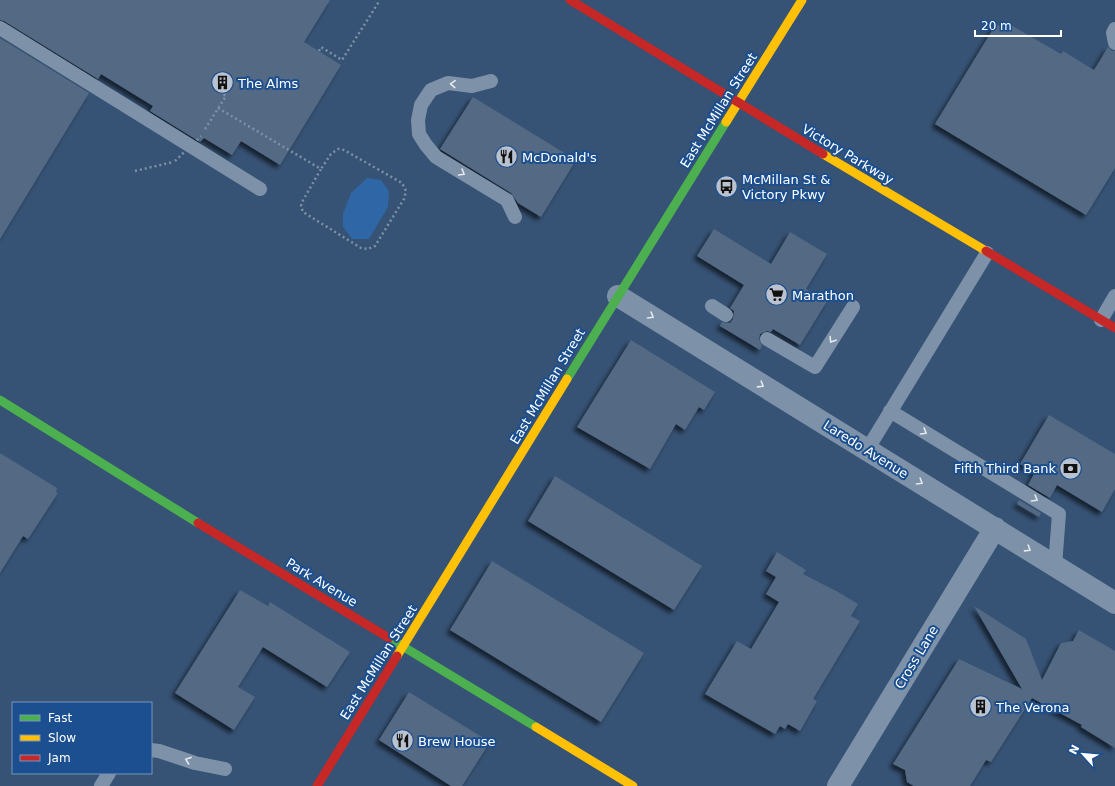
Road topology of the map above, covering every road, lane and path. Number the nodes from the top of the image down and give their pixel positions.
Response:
1 (380, 0) edge
2 (570, 0) edge
3 (802, 0) edge
4 (0, 28) edge
5 (319, 51) dead end
6 (491, 82) dead end
7 (222, 93) dead end
8 (739, 103) junction
9 (218, 108) junction
10 (321, 169) junction
11 (135, 171) dead end
12 (260, 189) dead end
13 (515, 217) dead end
14 (987, 253) junction
15 (618, 296) junction
16 (1115, 296) edge
17 (712, 306) dead end
18 (853, 307) dead end
19 (726, 315) dead end
20 (1101, 320) junction
21 (1115, 328) edge
22 (767, 339) dead end
23 (0, 400) edge
24 (890, 411) junction
25 (867, 450) junction
26 (995, 528) junction
27 (1055, 566) junction
28 (1115, 603) edge
29 (403, 646) junction
30 (152, 750) edge
31 (225, 770) dead end
32 (109, 774) edge
33 (101, 786) edge
34 (317, 786) edge
35 (632, 786) edge
36 (838, 786) edge

1 - 5 path
2 - 8 street, Victory Parkway
3 - 8 street, East McMillan Street
4 - 12 lane
6 -> 13 lane
7 - 9 path
8 - 14 street, Victory Parkway
8 - 15 street, East McMillan Street
9 - 10 path
9 - 11 path, bridge
10 - 10 path
14 - 20 street, Victory Parkway
14 - 24 lane
15 -> 25 street, Laredo Avenue
15 - 29 street, East McMillan Street
16 - 20 lane
17 - 19 lane
18 -> 22 lane
20 - 21 street, Victory Parkway
23 - 29 street, Park Avenue
24 - 25 lane
24 -> 27 lane
25 -> 26 street, Laredo Avenue
26 -> 27 street, Laredo Avenue
26 - 36 street, Cross Lane
27 - 28 street, Laredo Avenue
29 - 34 street, East McMillan Street
29 - 35 street, Park Avenue
31 -> 30 lane
32 - 33 lane

